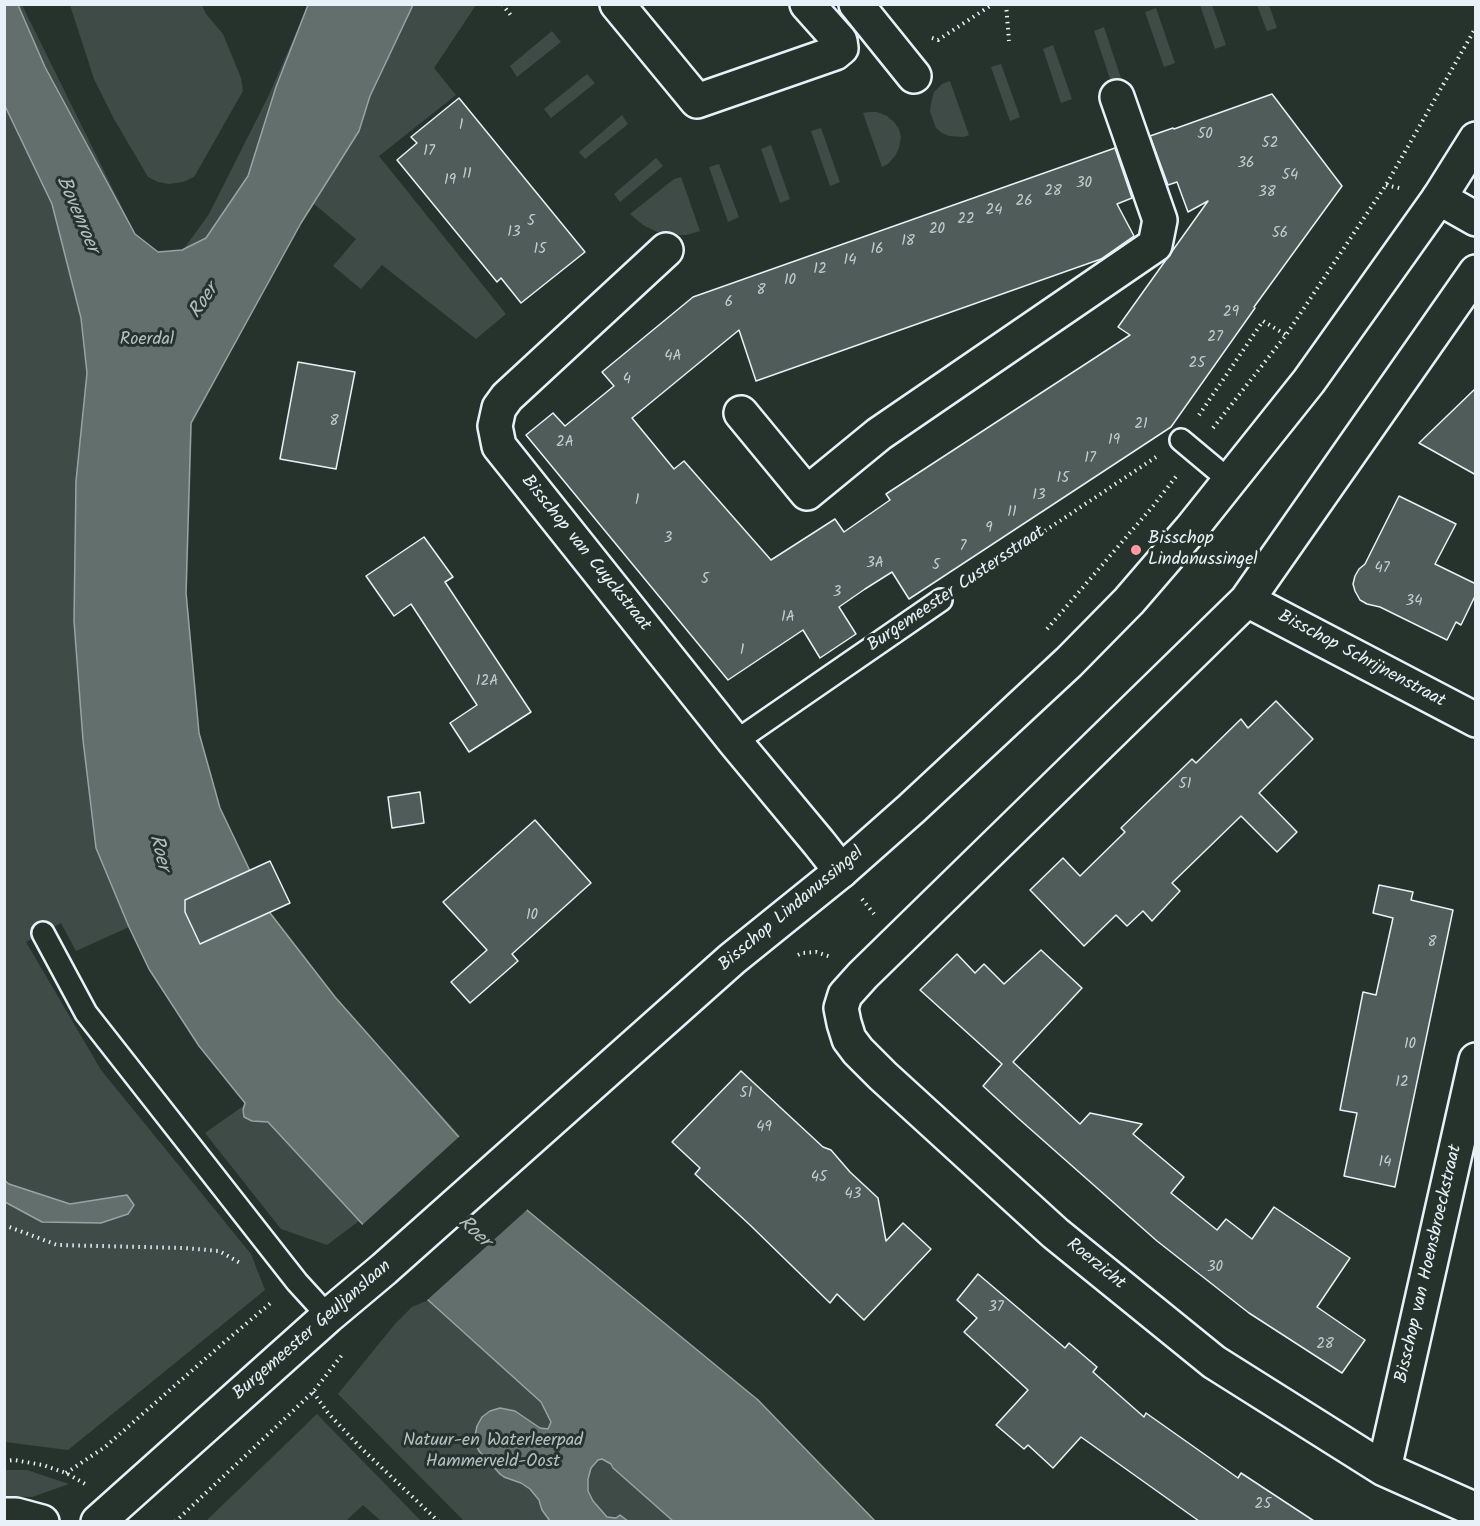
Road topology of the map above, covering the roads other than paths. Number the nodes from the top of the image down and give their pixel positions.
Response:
1 (617, 4) edge
2 (807, 4) edge
3 (856, 4) edge
4 (914, 76) dead end
5 (1117, 97) dead end
6 (1476, 139) edge
7 (1439, 198) junction
8 (1476, 219) edge
9 (666, 250) dead end
10 (1476, 272) edge
11 (741, 413) dead end
12 (1188, 446) road end
13 (1230, 482) junction
14 (942, 600) road end
15 (1247, 600) junction
16 (1476, 720) edge
17 (735, 742) junction
18 (841, 871) junction
19 (43, 933) dead end
20 (1476, 1060) edge
21 (527, 1140) joint
22 (328, 1316) junction
23 (1384, 1469) junction
24 (1476, 1510) edge
25 (4, 1515) edge
26 (106, 1515) edge
27 (42, 1521) edge

1 - 2 street
3 - 4 street
5 - 11 street
6 - 7 street, Bisschop Lindanussingel
7 - 8 street
7 - 13 street, Bisschop Lindanussingel
9 - 17 street, Bisschop van Cuyckstraat
10 - 15 street
12 - 13 lane
13 - 18 street, Bisschop Lindanussingel
14 - 17 lane, Burgemeester Custersstraat
15 - 16 street, Bisschop Schrijnenstraat
15 - 23 street, Roerzicht
17 - 18 street, Bisschop van Cuyckstraat
18 - 21 street, Bisschop Lindanussingel
19 - 22 lane
20 - 23 street, Bisschop van Hoensbroeckstraat
21 - 22 street, Burgemeester Geuljanslaan
22 - 26 street, Burgemeester Geuljanslaan
23 - 24 street, Roerzicht
25 - 27 street

